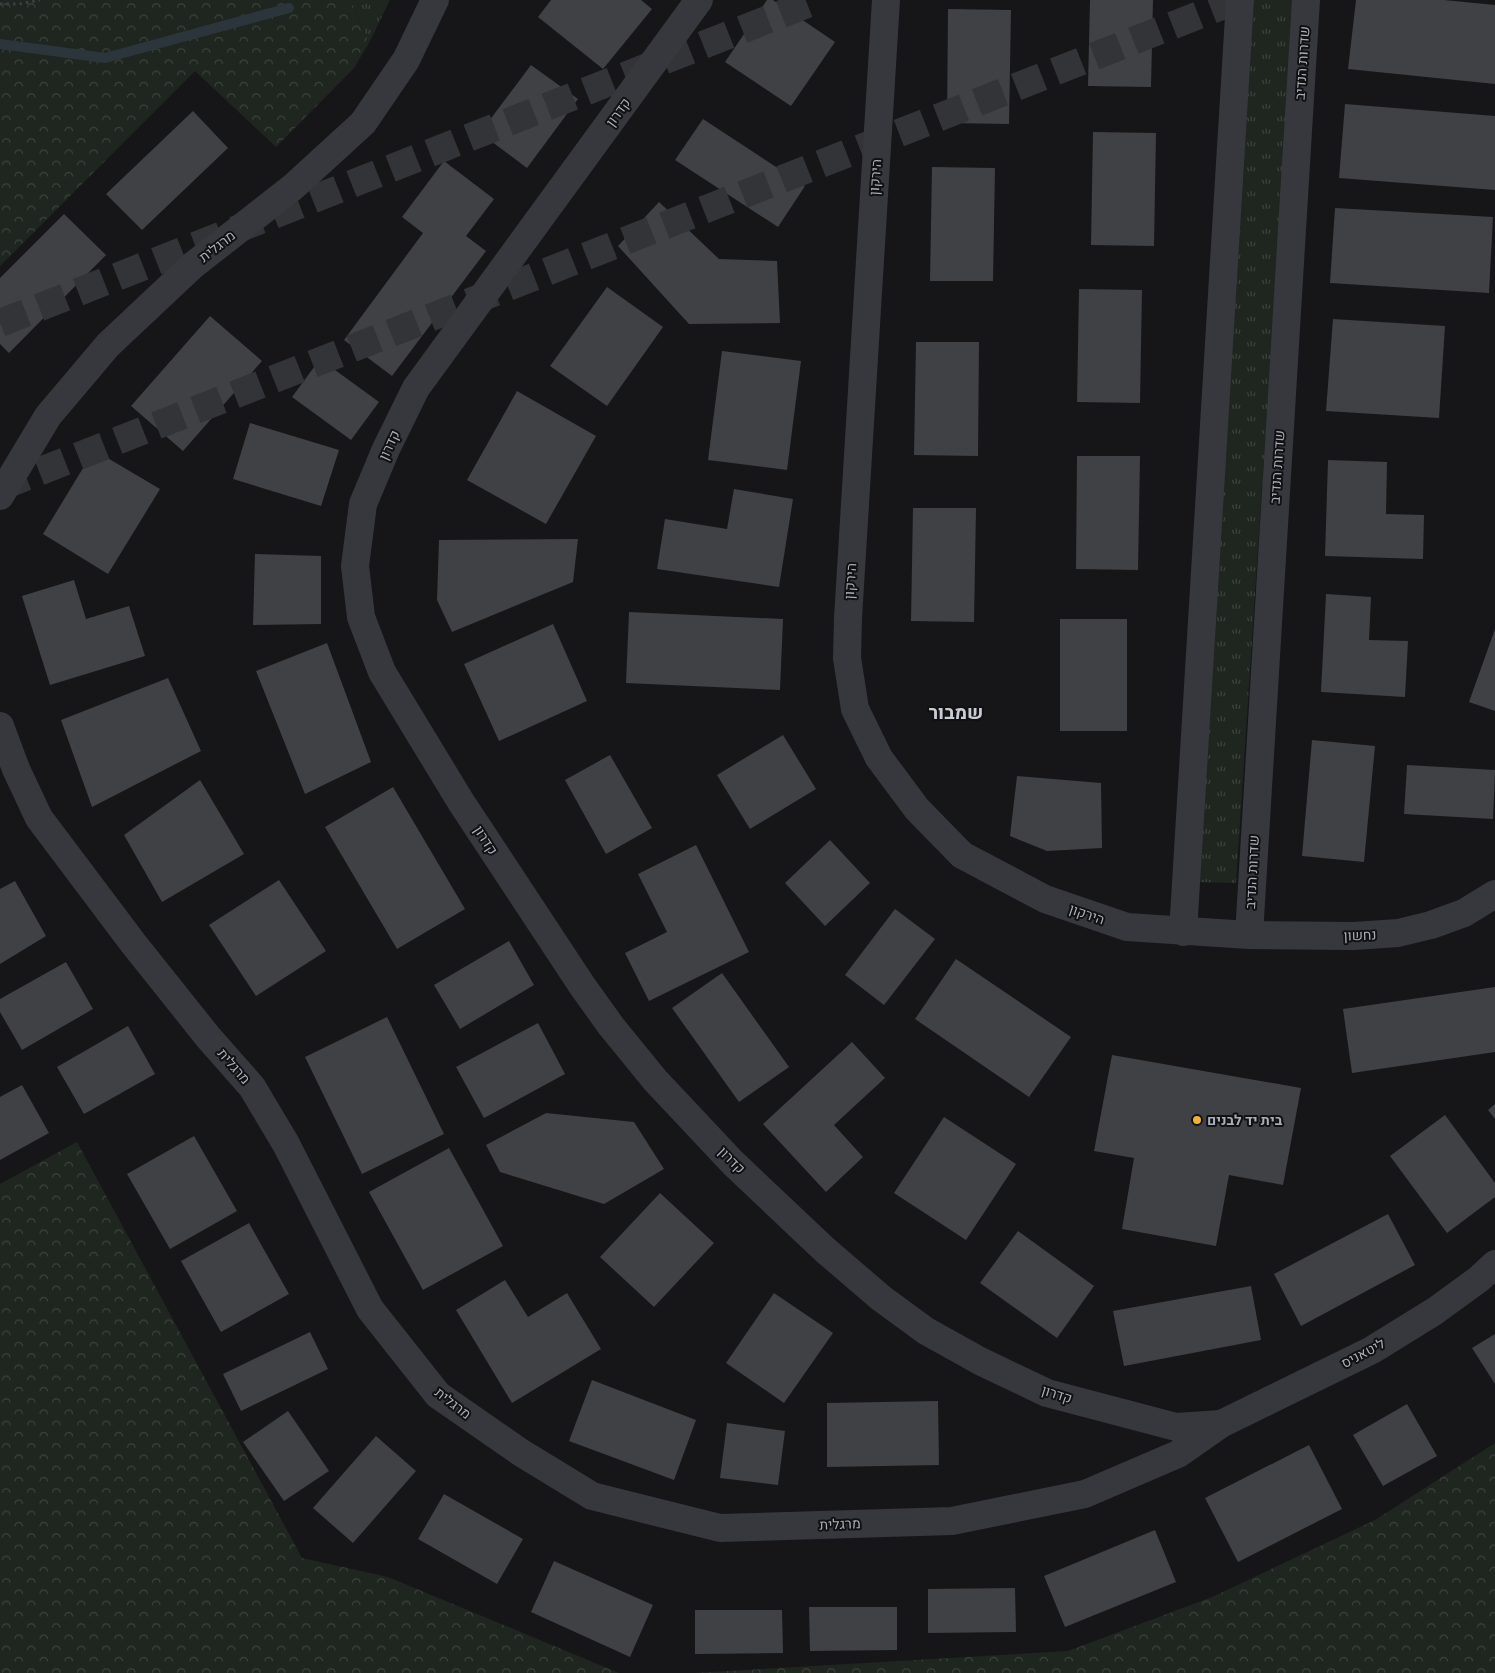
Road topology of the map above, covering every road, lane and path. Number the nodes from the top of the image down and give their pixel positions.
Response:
1 (40, 0) edge
2 (435, 0) edge
3 (700, 0) edge
4 (886, 0) edge
5 (1240, 0) edge
6 (1306, 0) edge
7 (0, 4) edge
8 (0, 496) edge
9 (0, 726) edge
10 (1495, 894) edge
11 (1183, 932) junction
12 (1217, 934) joint
13 (1249, 935) junction
14 (1495, 1264) edge
15 (1221, 1424) junction

1 - 7 path
2 - 8 street, מרגלית
3 - 15 street, קדרון
4 - 11 street, הירקון
5 - 11 street
6 - 13 street, שדרות הנדיב
9 - 15 street, מרגלית
10 - 13 street, נחשון
11 - 12 street, הירקון
12 - 13 street, נחשון
14 - 15 street, ליטאניס

